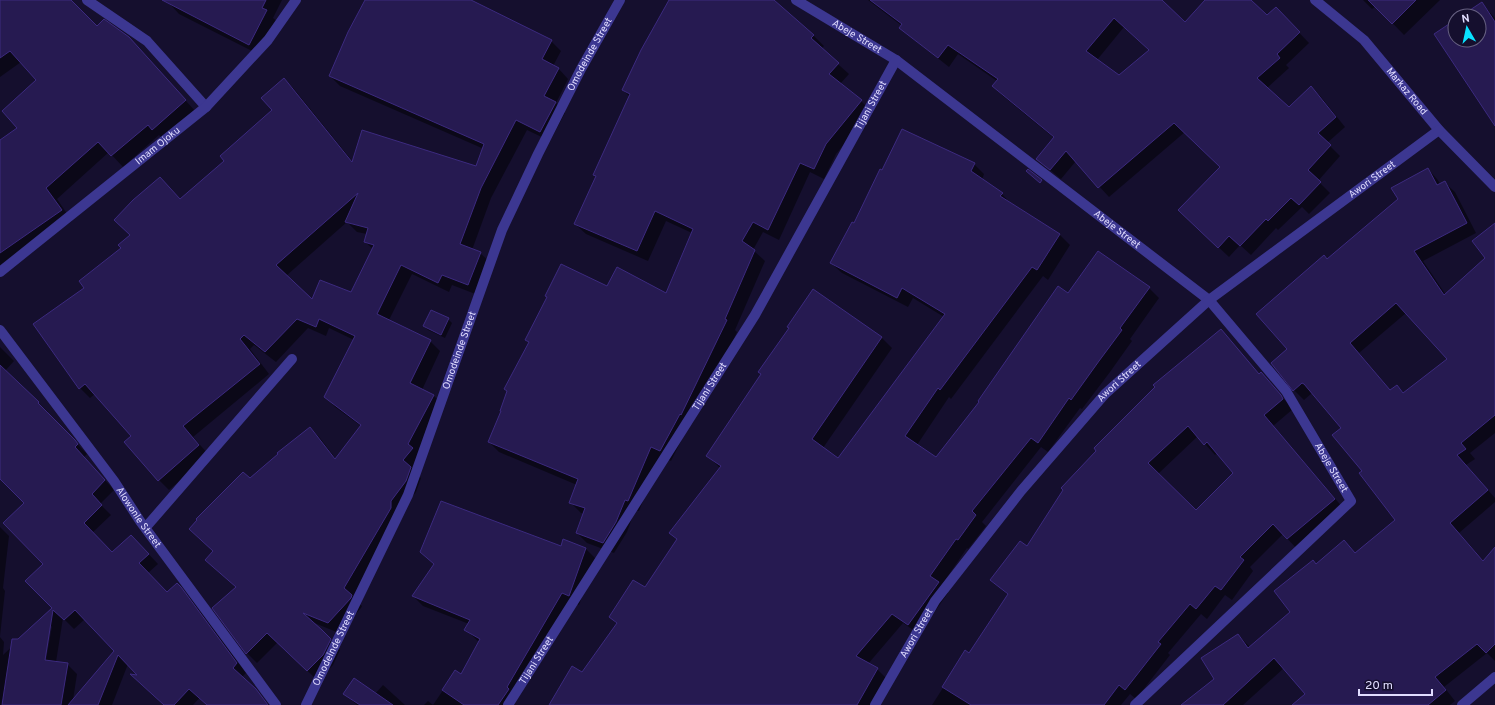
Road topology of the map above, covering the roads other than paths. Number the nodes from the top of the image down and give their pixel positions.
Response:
1 (87, 0) edge
2 (296, 0) edge
3 (620, 0) edge
4 (796, 0) edge
5 (1315, 0) edge
6 (896, 60) junction
7 (206, 107) junction
8 (1439, 130) junction
9 (1495, 187) edge
10 (0, 272) edge
11 (1209, 300) junction
12 (0, 330) edge
13 (292, 359) dead end
14 (146, 527) junction
15 (1495, 677) edge
16 (276, 705) edge
17 (306, 705) edge
18 (508, 705) edge
19 (876, 705) edge
20 (1135, 705) edge
21 (1462, 705) edge

1 - 7 street
2 - 7 street, Imam Ojoku
3 - 17 street, Omodeinde Street
4 - 6 street, Abeje Street
5 - 8 street, Markaz Road
6 - 11 street, Abeje Street
6 - 18 street, Tijani Street
7 - 10 street, Imam Ojoku
8 - 9 street, Markaz Road
8 - 11 street, Awori Street
11 - 19 street, Awori Street
11 - 20 street, Abeje Street
12 - 14 street, Alowonle Street
13 - 14 street
14 - 16 street, Alowonle Street
15 - 21 street

